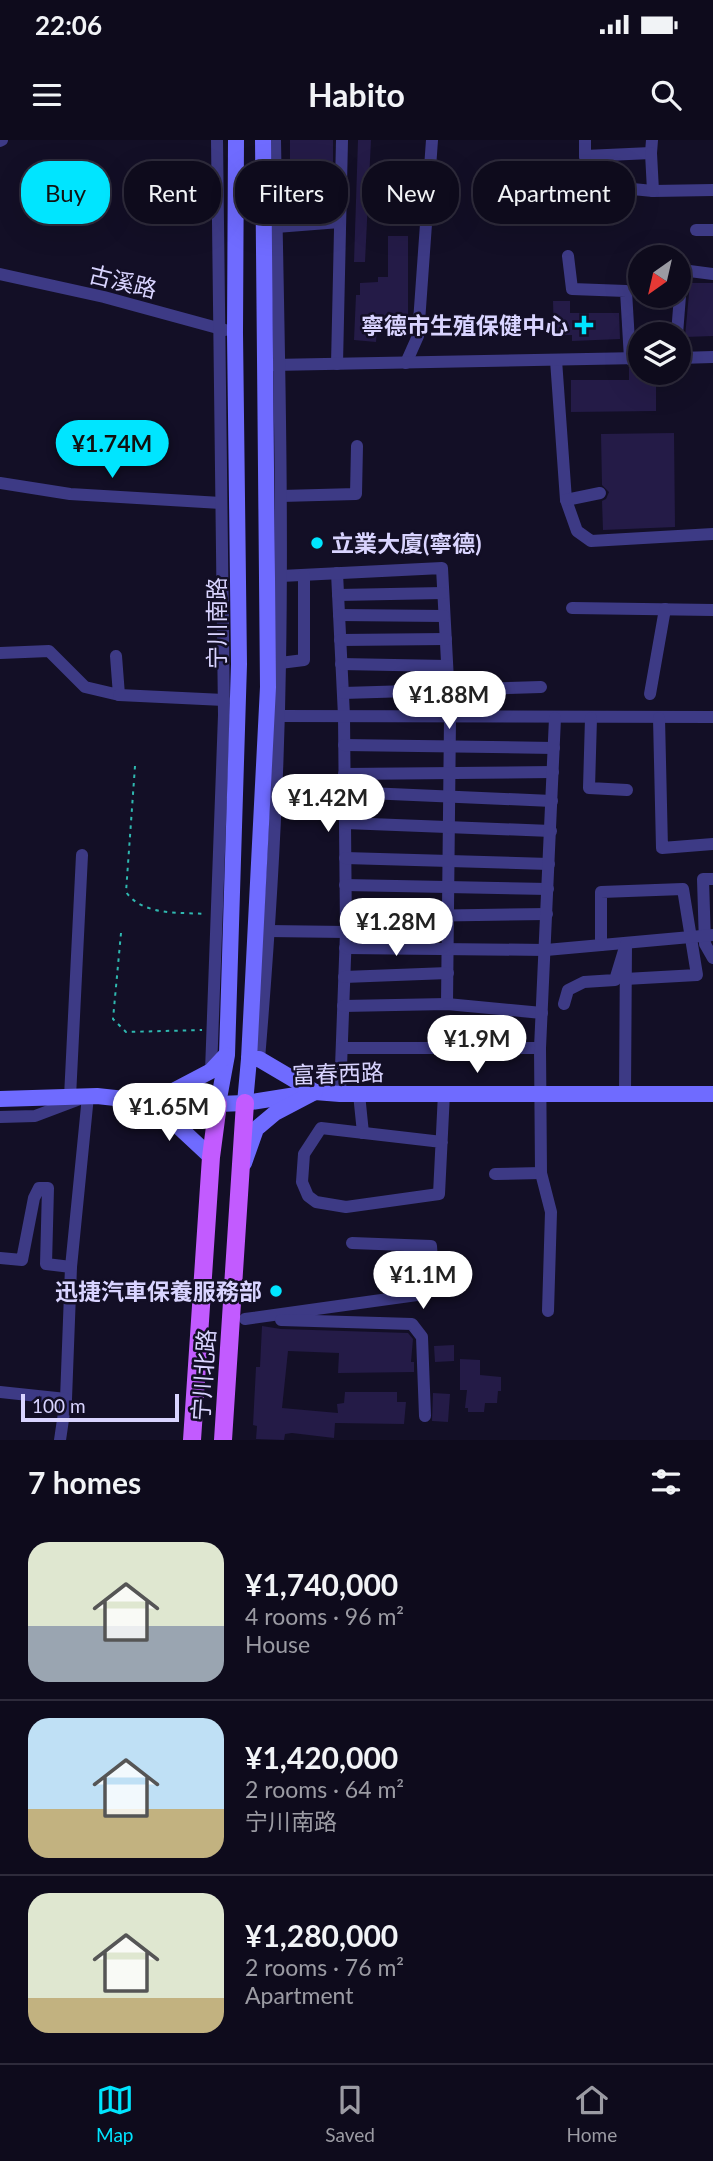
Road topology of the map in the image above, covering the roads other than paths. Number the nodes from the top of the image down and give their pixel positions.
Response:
1 (217, 140) edge
2 (236, 140) edge
3 (263, 140) edge
4 (275, 140) edge
5 (342, 140) edge
6 (432, 140) edge
7 (585, 140) edge
8 (651, 146) edge
9 (585, 156) junction
10 (341, 161) edge
11 (713, 190) edge
12 (653, 191) junction
13 (314, 224) edge
14 (340, 224) edge
15 (276, 227) junction
16 (696, 230) dead end
17 (713, 230) edge
18 (568, 256) dead end
19 (0, 274) edge
20 (713, 274) edge
21 (630, 322) edge
22 (678, 322) edge
23 (219, 329) junction
24 (235, 333) junction
25 (713, 357) edge
26 (691, 358) edge
27 (628, 359) edge
28 (556, 360) junction
29 (406, 363) junction
30 (337, 364) junction
31 (272, 365) junction
32 (357, 446) dead end
33 (0, 483) edge
34 (600, 493) dead end
35 (281, 496) junction
36 (566, 500) junction
37 (221, 503) junction
38 (713, 534) edge
39 (337, 573) junction
40 (304, 575) junction
41 (281, 576) junction
42 (443, 593) junction
43 (338, 595) junction
44 (572, 608) dead end
45 (665, 609) junction
46 (713, 610) edge
47 (339, 615) junction
48 (444, 616) junction
49 (446, 639) junction
50 (340, 640) junction
51 (0, 653) edge
52 (116, 656) dead end
53 (280, 663) junction
54 (341, 664) junction
55 (447, 666) junction
56 (541, 687) dead end
57 (449, 690) junction
58 (342, 693) junction
59 (650, 694) dead end
60 (119, 695) junction
61 (224, 700) junction
62 (279, 716) junction
63 (344, 716) junction
64 (713, 717) edge
65 (450, 718) junction
66 (555, 718) junction
67 (591, 718) junction
68 (659, 718) junction
69 (344, 745) junction
70 (450, 747) junction
71 (554, 748) junction
72 (450, 771) junction
73 (553, 772) junction
74 (344, 774) junction
75 (627, 790) dead end
76 (345, 792) junction
77 (450, 797) junction
78 (552, 801) junction
79 (345, 823) junction
80 (450, 827) junction
81 (551, 831) junction
82 (713, 845) edge
83 (82, 855) dead end
84 (345, 858) junction
85 (450, 861) junction
86 (550, 864) junction
87 (713, 879) edge
88 (345, 885) junction
89 (449, 887) junction
90 (548, 889) junction
91 (547, 914) junction
92 (449, 916) junction
93 (346, 917) junction
94 (268, 931) junction
95 (346, 932) junction
96 (709, 935) edge
97 (691, 937) junction
98 (626, 944) junction
99 (601, 945) junction
100 (345, 948) junction
101 (449, 949) junction
102 (546, 950) junction
103 (713, 957) edge
104 (448, 973) junction
105 (344, 977) junction
106 (625, 979) junction
107 (447, 1004) junction
108 (564, 1004) dead end
109 (343, 1006) junction
110 (542, 1013) junction
111 (342, 1048) junction
112 (540, 1048) junction
113 (227, 1055) junction
114 (254, 1059) junction
115 (211, 1071) junction
116 (315, 1092) junction
117 (444, 1093) junction
118 (340, 1094) junction
119 (359, 1094) junction
120 (540, 1094) junction
121 (625, 1094) junction
122 (713, 1094) edge
123 (88, 1096) junction
124 (70, 1097) junction
125 (0, 1099) edge
126 (152, 1102) junction
127 (245, 1103) junction
128 (218, 1104) junction
129 (0, 1117) edge
130 (363, 1133) junction
131 (442, 1142) junction
132 (211, 1157) junction
133 (242, 1169) junction
134 (541, 1173) junction
135 (495, 1174) dead end
136 (352, 1243) dead end
137 (0, 1258) edge
138 (71, 1267) junction
139 (548, 1311) dead end
140 (238, 1319) junction
141 (0, 1392) edge
142 (66, 1399) junction
143 (425, 1416) dead end
144 (60, 1440) edge
145 (192, 1440) edge
146 (223, 1440) edge

1 - 23 street
2 - 24 main road, 宁川南路
3 - 31 main road
4 - 15 street
5 - 10 street
6 - 29 street
7 - 9 street
8 - 9 street
8 - 12 street
9 - 12 street
11 - 12 street
13 - 15 street
14 - 30 street
15 - 31 street
16 - 17 street
18 - 21 street
19 - 23 street, 古溪路
20 - 22 street
23 - 24 street, 古溪路
23 - 37 street
24 - 113 main road, 宁川南路
25 - 26 street
27 - 28 street
28 - 29 street
28 - 36 street
29 - 30 street
30 - 31 street
31 - 35 street
31 - 114 main road
32 - 35 street
33 - 37 street
34 - 36 street
35 - 41 street
36 - 38 street
37 - 61 street
39 - 40 street
39 - 42 street
39 - 43 street
40 - 41 street
40 - 53 street
41 - 53 street
42 - 43 street
42 - 48 street
43 - 47 street
44 - 45 street
45 - 46 street
45 - 59 street
47 - 48 street
47 - 50 street
48 - 49 street
49 - 50 street
49 - 55 street
50 - 54 street
51 - 60 street
52 - 60 street
53 - 62 street
54 - 55 street
54 - 58 street
55 - 57 street
56 - 57 street
57 - 58 street
57 - 65 street
58 - 63 street
60 - 61 street
61 - 115 street
62 - 63 street
62 - 94 street
63 - 65 street
63 - 69 street
64 - 68 street
65 - 66 street
65 - 70 street
66 - 67 street
66 - 71 street
67 - 68 street
67 - 75 street
68 - 82 street
69 - 70 street
69 - 74 street
70 - 71 street
70 - 72 street
71 - 73 street
72 - 73 street
72 - 74 street
72 - 77 street
73 - 78 street
74 - 76 street
76 - 77 street
76 - 79 street
77 - 78 street
77 - 80 street
78 - 81 street
79 - 80 street
79 - 84 street
80 - 81 street
80 - 85 street
81 - 86 street
83 - 124 street
84 - 85 street
84 - 88 street
85 - 86 street
85 - 89 street
86 - 90 street
87 - 96 street
88 - 89 street
88 - 93 street
89 - 90 street
89 - 92 street
90 - 91 street
91 - 92 street
91 - 102 street
92 - 93 street
92 - 101 street
93 - 95 street
94 - 95 street
94 - 114 street
95 - 100 street
96 - 97 street
96 - 103 street
97 - 98 street
97 - 99 street
97 - 106 street
98 - 99 street
98 - 106 street
98 - 108 street
99 - 102 street
100 - 101 street
100 - 105 street
101 - 102 street
101 - 104 street
102 - 110 street
104 - 105 street
104 - 107 street
105 - 109 street
106 - 121 street
107 - 109 street
107 - 110 street
109 - 111 street
110 - 112 street
111 - 112 street
111 - 118 street
112 - 120 street
113 - 115 main road
113 - 128 main road, 宁川南路
114 - 116 main road
114 - 127 main road
115 - 126 main road
116 - 118 main road, 富春西路
116 - 127 main road, 富春西路
116 - 133 main road
117 - 119 main road, 富春西路
117 - 120 main road, 富春西路
117 - 131 street
118 - 119 main road, 富春西路
119 - 130 street
120 - 121 main road, 富春西路
120 - 134 street
121 - 122 main road, 富春西路
123 - 124 main road, 富春西路
123 - 126 main road, 富春西路
123 - 129 street
123 - 138 street
124 - 125 main road, 富春西路
126 - 128 main road, 富春西路
126 - 132 main road
127 - 128 main road, 富春西路
127 - 133 main road, 宁川北路
128 - 132 main road, 宁川北路
130 - 131 street
130 - 131 street
132 - 145 main road, 宁川北路
133 - 140 main road, 宁川北路
134 - 135 street
134 - 139 street
136 - 140 street
137 - 138 street
138 - 142 street
140 - 143 street
140 - 146 main road, 宁川北路
141 - 142 street
142 - 144 street

